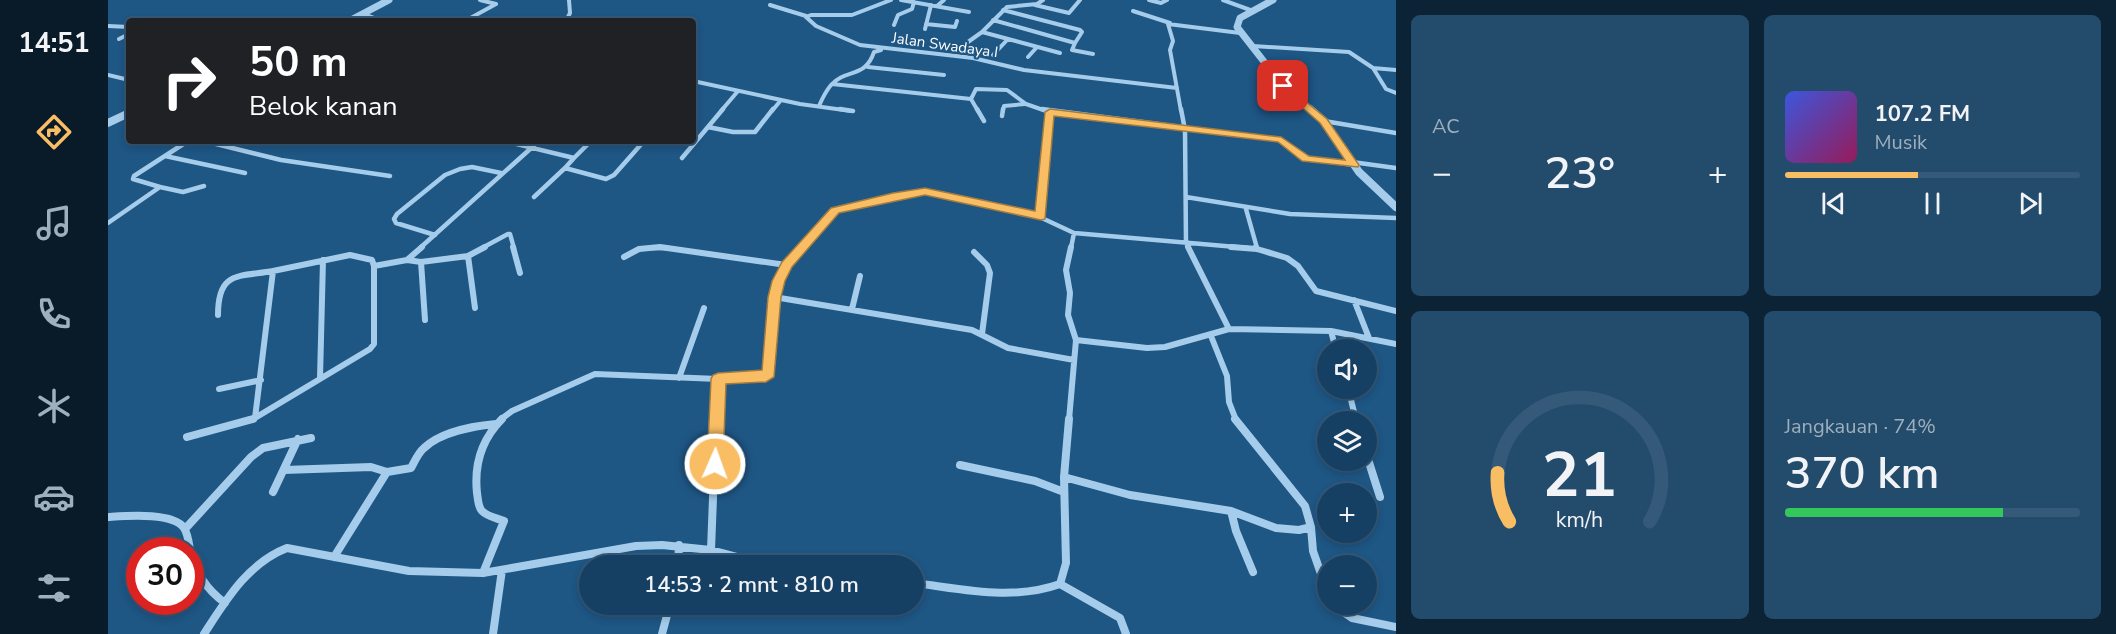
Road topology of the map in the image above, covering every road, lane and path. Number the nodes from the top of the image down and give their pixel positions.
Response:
1 (389, 0) edge
2 (480, 0) edge
3 (569, 0) edge
4 (891, 0) edge
5 (901, 0) edge
6 (944, 0) edge
7 (1043, 0) edge
8 (1080, 0) edge
9 (1149, 0) edge
10 (1167, 0) edge
11 (1223, 0) edge
12 (1273, 0) edge
13 (914, 2) junction
14 (1031, 4) junction
15 (770, 5) dead end
16 (931, 5) junction
17 (937, 6) junction
18 (1003, 10) junction
19 (1133, 11) dead end
20 (1253, 11) junction
21 (969, 12) dead end
22 (363, 14) junction
23 (806, 16) junction
24 (355, 18) edge
25 (374, 18) edge
26 (470, 18) edge
27 (568, 18) edge
28 (993, 20) junction
29 (957, 21) dead end
30 (1170, 23) junction
31 (894, 25) dead end
32 (108, 26) edge
33 (126, 27) edge
34 (982, 32) junction
35 (1240, 33) junction
36 (126, 36) edge
37 (119, 39) dead end
38 (1008, 39) junction
39 (1075, 43) junction
40 (1253, 46) junction
41 (961, 47) dead end
42 (1037, 47) junction
43 (1060, 53) dead end
44 (1093, 54) dead end
45 (993, 55) dead end
46 (1028, 57) dead end
47 (973, 58) junction
48 (868, 67) junction
49 (1373, 68) junction
50 (1396, 70) edge
51 (108, 75) edge
52 (944, 75) dead end
53 (126, 79) edge
54 (696, 82) edge
55 (699, 82) junction
56 (832, 84) junction
57 (696, 86) edge
58 (1177, 88) junction
59 (738, 91) junction
60 (1396, 93) edge
61 (971, 99) junction
62 (781, 100) junction
63 (1027, 104) junction
64 (819, 106) junction
65 (853, 111) dead end
66 (1050, 112) junction
67 (126, 114) edge
68 (1002, 116) dead end
69 (984, 121) dead end
70 (1324, 121) junction
71 (108, 123) edge
72 (708, 127) junction
73 (1185, 130) junction
74 (1396, 133) edge
75 (696, 141) edge
76 (183, 144) edge
77 (216, 144) edge
78 (516, 144) edge
79 (536, 144) edge
80 (588, 144) edge
81 (641, 144) edge
82 (694, 144) edge
83 (532, 148) junction
84 (165, 156) junction
85 (574, 158) junction
86 (682, 158) dead end
87 (1353, 163) junction
88 (565, 168) junction
89 (1396, 168) edge
90 (245, 173) dead end
91 (501, 173) junction
92 (390, 176) dead end
93 (204, 186) dead end
94 (160, 187) junction
95 (534, 196) dead end
96 (1186, 197) junction
97 (1396, 207) edge
98 (1245, 209) junction
99 (1041, 216) junction
100 (1396, 218) edge
101 (108, 223) edge
102 (1074, 233) junction
103 (435, 235) junction
104 (1186, 243) junction
105 (1257, 249) junction
106 (974, 252) dead end
107 (468, 256) junction
108 (624, 257) dead end
109 (323, 260) junction
110 (407, 260) junction
111 (421, 262) junction
112 (786, 265) junction
113 (374, 266) junction
114 (273, 271) junction
115 (520, 273) dead end
116 (860, 276) dead end
117 (774, 297) junction
118 (1354, 300) junction
119 (475, 308) dead end
120 (704, 308) dead end
121 (852, 309) junction
122 (1396, 311) edge
123 (218, 315) dead end
124 (425, 320) dead end
125 (1228, 329) junction
126 (1331, 331) junction
127 (982, 334) junction
128 (1211, 336) junction
129 (1369, 338) junction
130 (1333, 339) edge
131 (1076, 340) junction
132 (1396, 344) edge
133 (1074, 360) junction
134 (320, 378) junction
135 (679, 378) junction
136 (718, 379) junction
137 (261, 380) junction
138 (219, 389) dead end
139 (255, 418) junction
140 (496, 424) junction
141 (187, 437) dead end
142 (311, 438) dead end
143 (298, 439) junction
144 (960, 465) dead end
145 (284, 470) junction
146 (1372, 471) edge
147 (387, 472) junction
148 (1064, 477) junction
149 (273, 492) dead end
150 (1064, 492) junction
151 (1380, 497) dead end
152 (1231, 511) junction
153 (108, 517) edge
154 (1311, 526) junction
155 (185, 529) junction
156 (679, 545) junction
157 (711, 550) junction
158 (679, 555) edge
159 (730, 555) edge
160 (333, 557) junction
161 (1317, 562) edge
162 (502, 570) junction
163 (1253, 572) dead end
164 (483, 573) junction
165 (924, 584) edge
166 (1060, 584) junction
167 (225, 603) junction
168 (667, 615) edge
169 (1348, 615) edge
170 (1396, 627) edge
171 (204, 634) edge
172 (493, 634) edge
173 (662, 634) edge
174 (1126, 634) edge

1 - 22 street
2 - 26 street
3 - 27 street
4 - 23 street, Jalan Swadaya I
5 - 13 street
6 - 17 street
7 - 14 street
8 - 14 street
9 - 10 street
11 - 20 street
12 - 20 street
13 - 16 street
13 - 31 street
14 - 18 street
15 - 23 street
16 - 17 street
16 - 29 street
17 - 21 street
18 - 28 street
18 - 39 street
19 - 30 street
20 - 35 street
22 - 24 street
22 - 25 street
23 - 47 street, Jalan Swadaya I
28 - 34 street
28 - 39 street
30 - 35 street
30 - 58 street
32 - 33 street
34 - 38 street
34 - 41 street
35 - 40 street
36 - 37 street
38 - 42 street
38 - 45 street
39 - 44 street
40 - 49 street
40 - 70 street
42 - 43 street
42 - 46 street
47 - 48 street
47 - 58 street, Jalan Swadaya I
48 - 52 street
48 - 56 street
49 - 50 street
49 - 60 street
51 - 53 street
54 - 55 street
55 - 57 street
55 - 59 street
56 - 61 street
56 - 64 street
58 - 73 street
59 - 62 street
59 - 72 street
61 - 63 street
61 - 69 street
62 - 64 street
62 - 72 street
63 - 66 street
63 - 68 street
64 - 65 street
66 - 73 street
66 - 99 street
67 - 71 street
70 - 74 street
70 - 87 street
72 - 75 street
73 - 87 street
73 - 96 street
76 - 84 street
77 - 92 street
78 - 83 street
79 - 83 street
80 - 85 street
81 - 88 street
82 - 86 street
83 - 85 street
83 - 91 street
84 - 90 street
84 - 94 street
85 - 88 street
87 - 89 street
87 - 97 street
88 - 95 street
91 - 103 street
91 - 103 street
93 - 94 street
94 - 101 street
96 - 98 street
96 - 104 street
98 - 100 street
98 - 105 street
99 - 102 street
99 - 112 street
102 - 104 street
102 - 131 street
103 - 110 street
104 - 105 street
104 - 125 street
105 - 118 street
106 - 127 street
107 - 111 street
107 - 115 street
107 - 119 street
108 - 112 street
109 - 113 street
109 - 114 street
109 - 134 street
110 - 111 street
110 - 113 street
111 - 124 street
112 - 117 street
113 - 134 street
114 - 123 street
114 - 137 street
116 - 121 street
117 - 121 street
117 - 136 street
118 - 122 street
118 - 129 street
120 - 135 street
121 - 127 street
125 - 126 street
125 - 128 street
126 - 129 street
126 - 130 street
127 - 133 street
128 - 131 street
128 - 154 street
129 - 132 street
131 - 133 street
133 - 148 street
134 - 139 street
135 - 136 street
135 - 140 street
136 - 157 street
137 - 138 street
137 - 139 street
139 - 141 street
140 - 147 street
140 - 164 street
142 - 143 street
143 - 145 street
143 - 155 street
144 - 150 street
145 - 147 street
145 - 149 street
146 - 151 street
147 - 160 street
148 - 150 street
148 - 152 street
150 - 166 street
152 - 154 street
152 - 163 street
153 - 155 street
154 - 161 street
155 - 167 street
156 - 157 street
156 - 158 street
156 - 162 street
157 - 159 street
160 - 164 street
160 - 167 street
162 - 164 street
162 - 172 street
165 - 166 street
166 - 174 street
167 - 171 street
168 - 173 street
169 - 170 street

